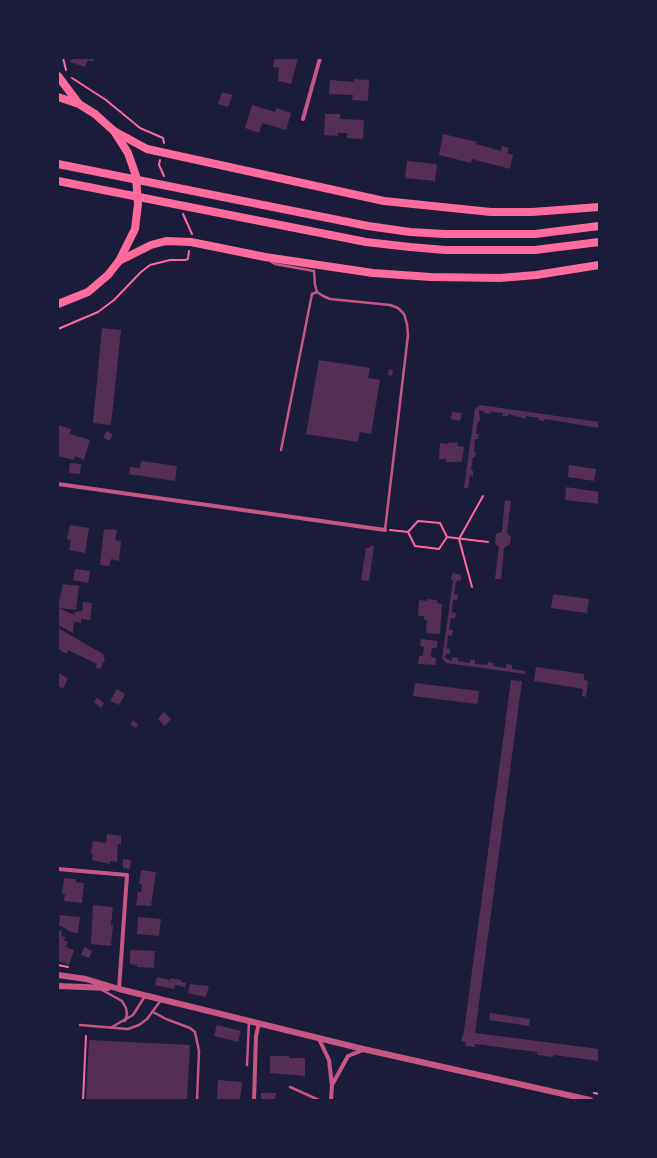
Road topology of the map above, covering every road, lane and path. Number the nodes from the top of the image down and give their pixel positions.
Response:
1 (63, 58) edge
2 (320, 58) edge
3 (58, 76) edge
4 (58, 97) edge
5 (79, 104) junction
6 (303, 119) dead end
7 (114, 131) junction
8 (164, 147) dead end
9 (58, 164) edge
10 (58, 181) edge
11 (599, 207) edge
12 (599, 226) edge
13 (599, 242) edge
14 (191, 245) dead end
15 (265, 257) junction
16 (119, 261) junction
17 (599, 265) edge
18 (318, 292) junction
19 (59, 305) edge
20 (58, 329) edge
21 (281, 450) dead end
22 (58, 484) edge
23 (483, 496) dead end
24 (385, 530) junction
25 (408, 532) junction
26 (447, 537) junction
27 (459, 539) junction
28 (488, 542) dead end
29 (472, 587) dead end
30 (58, 869) edge
31 (58, 975) edge
32 (58, 986) edge
33 (98, 987) junction
34 (119, 989) junction
35 (146, 996) junction
36 (161, 1000) junction
37 (153, 1012) junction
38 (125, 1020) junction
39 (249, 1021) junction
40 (258, 1024) junction
41 (80, 1025) dead end
42 (111, 1027) junction
43 (86, 1036) dead end
44 (319, 1039) junction
45 (363, 1049) junction
46 (81, 1064) dead end
47 (85, 1064) junction
48 (247, 1065) dead end
49 (332, 1086) junction
50 (290, 1087) dead end
51 (576, 1098) edge
52 (83, 1100) edge
53 (197, 1100) edge
54 (254, 1100) edge
55 (319, 1100) edge
56 (331, 1100) edge
57 (590, 1100) edge

1 - 8 path
2 - 6 street
3 - 5 main road
4 - 5 main road
5 - 7 main road
7 - 11 main road
7 - 16 main road
9 - 12 main road
10 - 13 main road
14 - 20 path
15 - 16 main road
15 - 17 main road
15 - 18 lane
16 - 19 main road
18 - 21 lane
18 - 24 lane
22 - 24 street
23 - 27 path
24 - 25 path
25 - 26 path
25 - 26 path
26 - 27 path
27 - 28 path
27 - 29 path
30 - 34 street
31 - 34 street
32 - 33 street
33 - 34 street
33 - 38 lane
34 - 35 street
35 - 36 street
35 - 38 lane
36 - 37 lane
36 - 39 street
37 - 42 lane
37 - 53 lane
38 - 42 lane
39 - 40 street
39 - 48 lane
40 - 44 street
40 - 54 street
41 - 42 lane
43 - 47 path
44 - 45 street
44 - 49 street
45 - 49 street
45 - 51 street
46 - 47 path
47 - 52 path
49 - 56 street
50 - 55 lane
51 - 57 street

